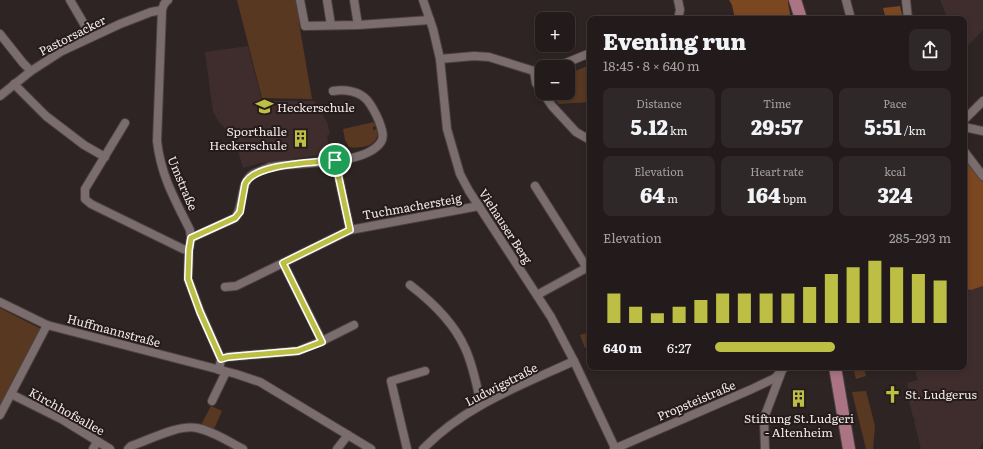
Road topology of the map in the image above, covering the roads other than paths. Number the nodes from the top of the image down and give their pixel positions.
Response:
1 (70, 0) edge
2 (300, 0) edge
3 (327, 0) edge
4 (354, 0) edge
5 (423, 0) edge
6 (678, 0) edge
7 (795, 0) edge
8 (846, 0) edge
9 (906, 0) edge
10 (164, 3) edge
11 (679, 16) edge
12 (800, 16) edge
13 (850, 16) edge
14 (908, 16) edge
15 (430, 20) junction
16 (331, 25) junction
17 (358, 25) junction
18 (0, 34) edge
19 (91, 36) junction
20 (587, 54) edge
21 (440, 59) junction
22 (573, 60) edge
23 (535, 70) edge
24 (31, 71) junction
25 (14, 84) junction
26 (334, 91) dead end
27 (0, 96) edge
28 (548, 100) edge
29 (983, 101) edge
30 (967, 117) edge
31 (125, 123) dead end
32 (967, 127) edge
33 (983, 130) edge
34 (587, 138) edge
35 (967, 155) edge
36 (105, 156) junction
37 (335, 160) junction
38 (983, 176) edge
39 (535, 186) dead end
40 (479, 206) junction
41 (350, 230) junction
42 (191, 238) junction
43 (189, 250) junction
44 (283, 263) junction
45 (587, 265) edge
46 (587, 268) edge
47 (410, 285) dead end
48 (225, 287) dead end
49 (537, 295) junction
50 (0, 302) edge
51 (47, 325) junction
52 (354, 325) dead end
53 (322, 342) junction
54 (221, 359) junction
55 (574, 361) junction
56 (782, 370) edge
57 (783, 370) edge
58 (836, 370) edge
59 (223, 371) junction
60 (425, 371) dead end
61 (11, 394) junction
62 (212, 401) dead end
63 (481, 405) junction
64 (0, 415) edge
65 (348, 434) junction
66 (95, 445) edge
67 (849, 448) edge
68 (110, 449) edge
69 (128, 449) edge
70 (243, 449) edge
71 (337, 449) edge
72 (371, 449) edge
73 (407, 449) edge
74 (423, 449) edge
75 (614, 449) edge
76 (765, 449) edge

1 - 19 street
2 - 16 street
3 - 16 street
4 - 17 street
5 - 15 street, Viehauser Berg
6 - 11 street
7 - 12 main road
8 - 13 street
9 - 14 street
10 - 19 street, Pastorsacker
10 - 42 street, Umstraße
15 - 17 street
15 - 21 street, Viehauser Berg
16 - 17 street
18 - 24 street
19 - 24 street, Pastorsacker
20 - 22 street
21 - 23 street
21 - 40 street, Viehauser Berg
24 - 25 street, Pastorsacker
25 - 27 street, Pastorsacker
25 - 36 street
26 - 37 street
28 - 34 street
29 - 30 street
31 - 36 street
32 - 33 street
35 - 38 street
36 - 43 street
37 - 41 street, Tuchmachersteig
37 - 42 street
39 - 45 street
40 - 41 street, Tuchmachersteig
40 - 49 street, Viehauser Berg
41 - 44 street, Tuchmachersteig
42 - 43 street, Umstraße
43 - 54 street, Umstraße
44 - 48 street, Tuchmachersteig
44 - 53 street
46 - 49 street
47 - 63 street
49 - 55 street, Viehauser Berg
50 - 51 street, Huffmannstraße
51 - 59 street, Huffmannstraße
51 - 61 street
52 - 53 street
53 - 54 street
54 - 59 street, Umstraße
55 - 63 street, Ludwigstraße
55 - 75 street, Viehauser Berg
56 - 75 street, Propsteistraße
57 - 76 street
58 - 67 main road
59 - 62 street
59 - 65 street, Huffmannstraße
60 - 73 street
61 - 64 street
61 - 66 street, Kirchhofsallee
63 - 74 street, Ludwigstraße
65 - 71 street
65 - 72 street, Huffmannstraße
66 - 68 street, Kirchhofsallee
69 - 70 street

